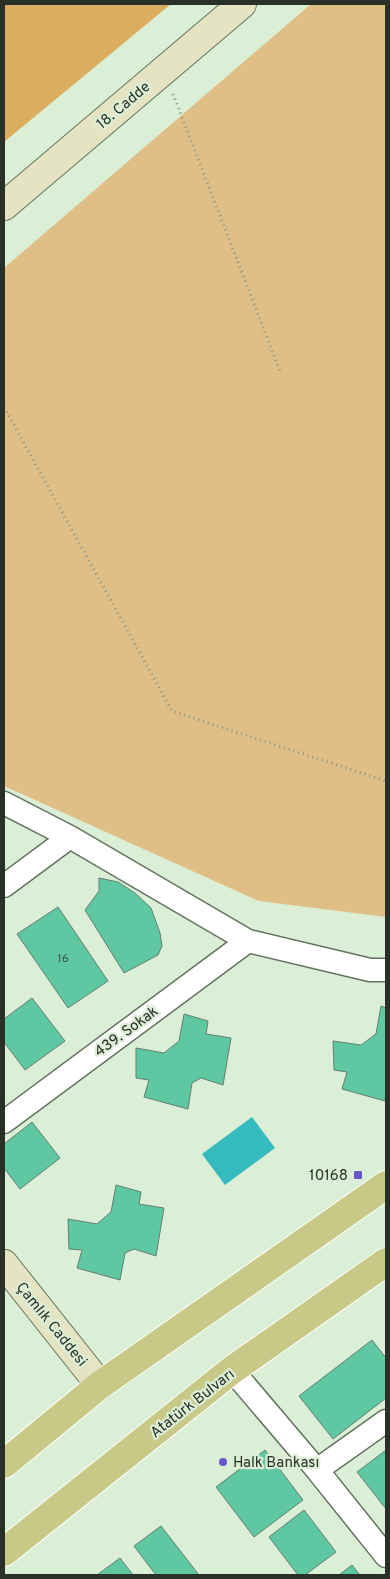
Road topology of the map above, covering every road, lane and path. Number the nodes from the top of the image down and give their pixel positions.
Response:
1 (242, 4) edge
2 (164, 70) junction
3 (4, 206) edge
4 (280, 371) dead end
5 (4, 407) edge
6 (386, 781) edge
7 (4, 803) edge
8 (70, 837) junction
9 (4, 886) edge
10 (248, 941) junction
11 (386, 970) edge
12 (4, 1122) edge
13 (386, 1185) edge
14 (386, 1262) edge
15 (4, 1264) edge
16 (232, 1370) junction
17 (100, 1385) junction
18 (386, 1421) edge
19 (4, 1464) edge
20 (317, 1470) junction
21 (4, 1552) edge
22 (386, 1556) edge

1 - 2 street, 18. Cadde
2 - 3 street, 18. Cadde
2 - 4 path
5 - 6 path
7 - 8 street
8 - 9 street
8 - 10 street
10 - 11 street
10 - 12 street, 439. Sokak
13 - 17 main road
14 - 16 main road, Atatürk Bulvarı
15 - 17 street, Çamlık Caddesi
16 - 20 street
16 - 21 main road, Atatürk Bulvarı
17 - 19 main road
18 - 20 street
20 - 22 street

